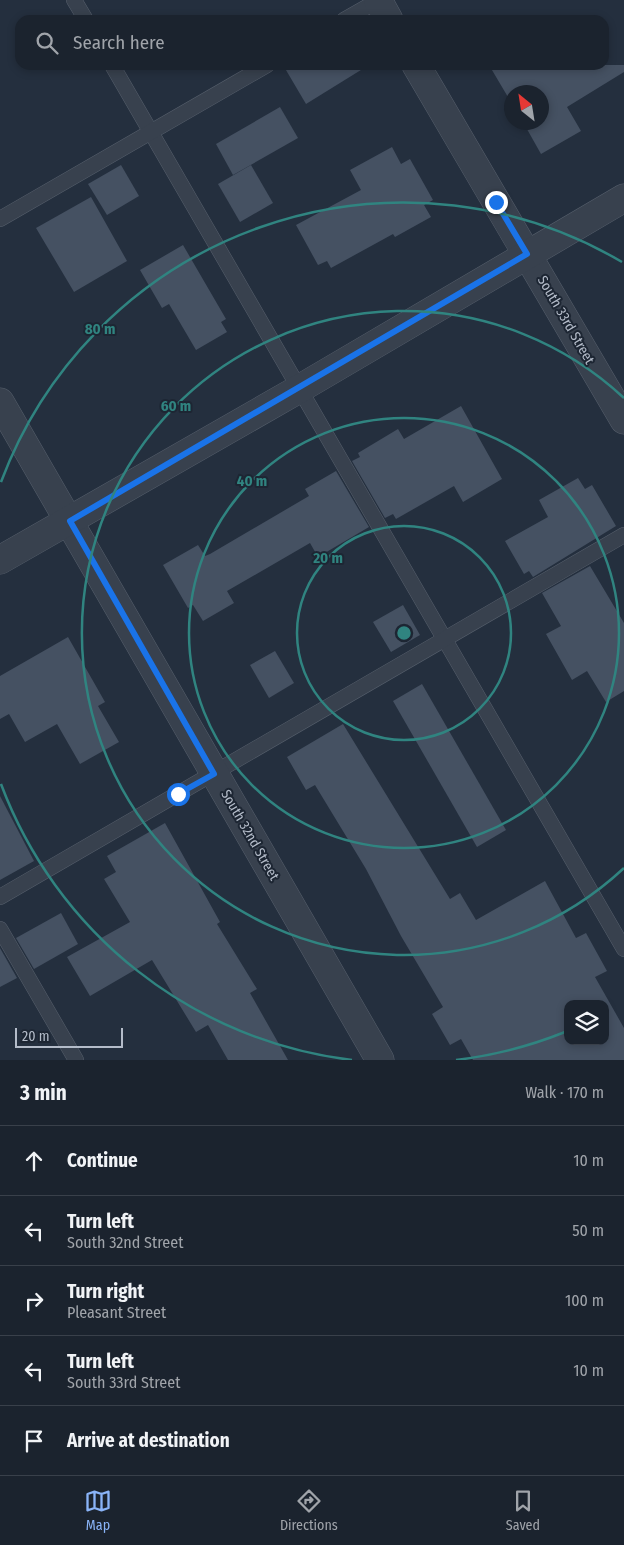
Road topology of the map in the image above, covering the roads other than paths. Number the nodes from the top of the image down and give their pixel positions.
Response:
1 (74, 0) edge
2 (378, 0) edge
3 (83, 15) edge
4 (352, 15) edge
5 (386, 15) edge
6 (115, 70) edge
7 (258, 70) edge
8 (419, 70) edge
9 (151, 132) junction
10 (624, 198) edge
11 (0, 219) edge
12 (527, 254) junction
13 (299, 389) junction
14 (0, 402) edge
15 (624, 420) edge
16 (70, 521) junction
17 (624, 535) edge
18 (0, 560) edge
19 (444, 640) junction
20 (214, 774) junction
21 (0, 897) edge
22 (0, 929) edge
23 (624, 949) edge
24 (76, 1060) edge
25 (380, 1060) edge

1 - 3 lane
2 - 4 lane
2 - 5 street
6 - 9 lane
7 - 9 lane
8 - 12 street, South 33rd Street
9 - 11 lane
9 - 13 lane
10 - 12 street
12 - 13 street
12 - 15 street, South 33rd Street
13 - 16 street
13 - 19 lane
14 - 16 street, South 32nd Street
16 - 18 street
16 - 20 street, South 32nd Street
17 - 19 lane
19 - 20 lane
19 - 23 lane
20 - 21 lane
20 - 25 street, South 32nd Street
22 - 24 lane

